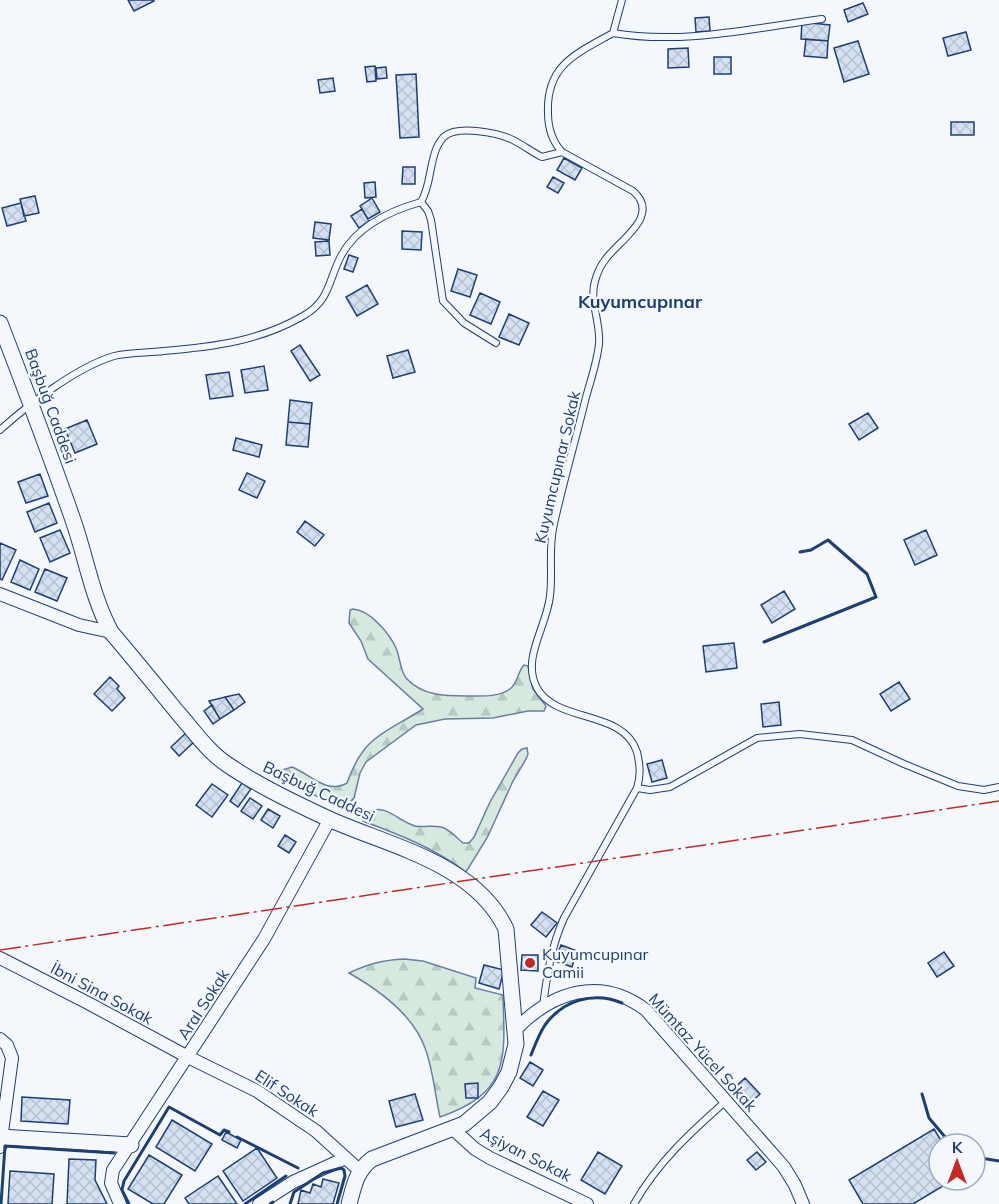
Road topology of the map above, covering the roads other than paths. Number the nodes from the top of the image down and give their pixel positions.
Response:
1 (622, 0) edge
2 (822, 19) dead end
3 (613, 33) junction
4 (562, 152) junction
5 (421, 202) junction
6 (0, 323) edge
7 (496, 343) dead end
8 (31, 403) junction
9 (0, 430) edge
10 (0, 594) edge
11 (111, 632) junction
12 (999, 787) edge
13 (637, 788) junction
14 (330, 819) junction
15 (0, 958) edge
16 (543, 1007) junction
17 (515, 1030) junction
18 (0, 1039) edge
19 (5, 1052) edge
20 (188, 1058) junction
21 (726, 1101) junction
22 (453, 1129) junction
23 (0, 1140) edge
24 (131, 1145) junction
25 (346, 1158) junction
26 (359, 1170) junction
27 (120, 1204) edge
28 (259, 1204) edge
29 (349, 1204) edge
30 (587, 1204) edge
31 (634, 1204) edge
32 (803, 1204) edge

1 - 3 lane
2 - 3 lane
3 - 4 lane
4 - 5 lane, Kuyumcupınar Sokak
4 - 13 lane, Kuyumcupınar Sokak
5 - 7 lane
5 - 8 lane
6 - 8 street, Başbuğ Caddesi
8 - 9 lane
8 - 11 street, Başbuğ Caddesi
10 - 11 street
11 - 14 street, Başbuğ Caddesi
12 - 13 lane
13 - 16 lane, Kuyumcupınar Sokak
14 - 17 street, Başbuğ Caddesi
14 - 20 street, Aral Sokak
15 - 20 street, İbni Sina Sokak
16 - 17 street, Mümtaz Yücel Sokak
16 - 21 street, Mümtaz Yücel Sokak
17 - 22 street, Başbuğ Caddesi
18 - 19 street
19 - 23 street
20 - 24 street, Aral Sokak
20 - 25 street, Elif Sokak
21 - 31 lane
21 - 32 street, Mümtaz Yücel Sokak
22 - 26 street, Başbuğ Caddesi
22 - 30 street, Aşiyan Sokak
23 - 24 street
24 - 27 street, Aral Sokak
25 - 26 street, Elif Sokak
25 - 28 street
26 - 29 street

